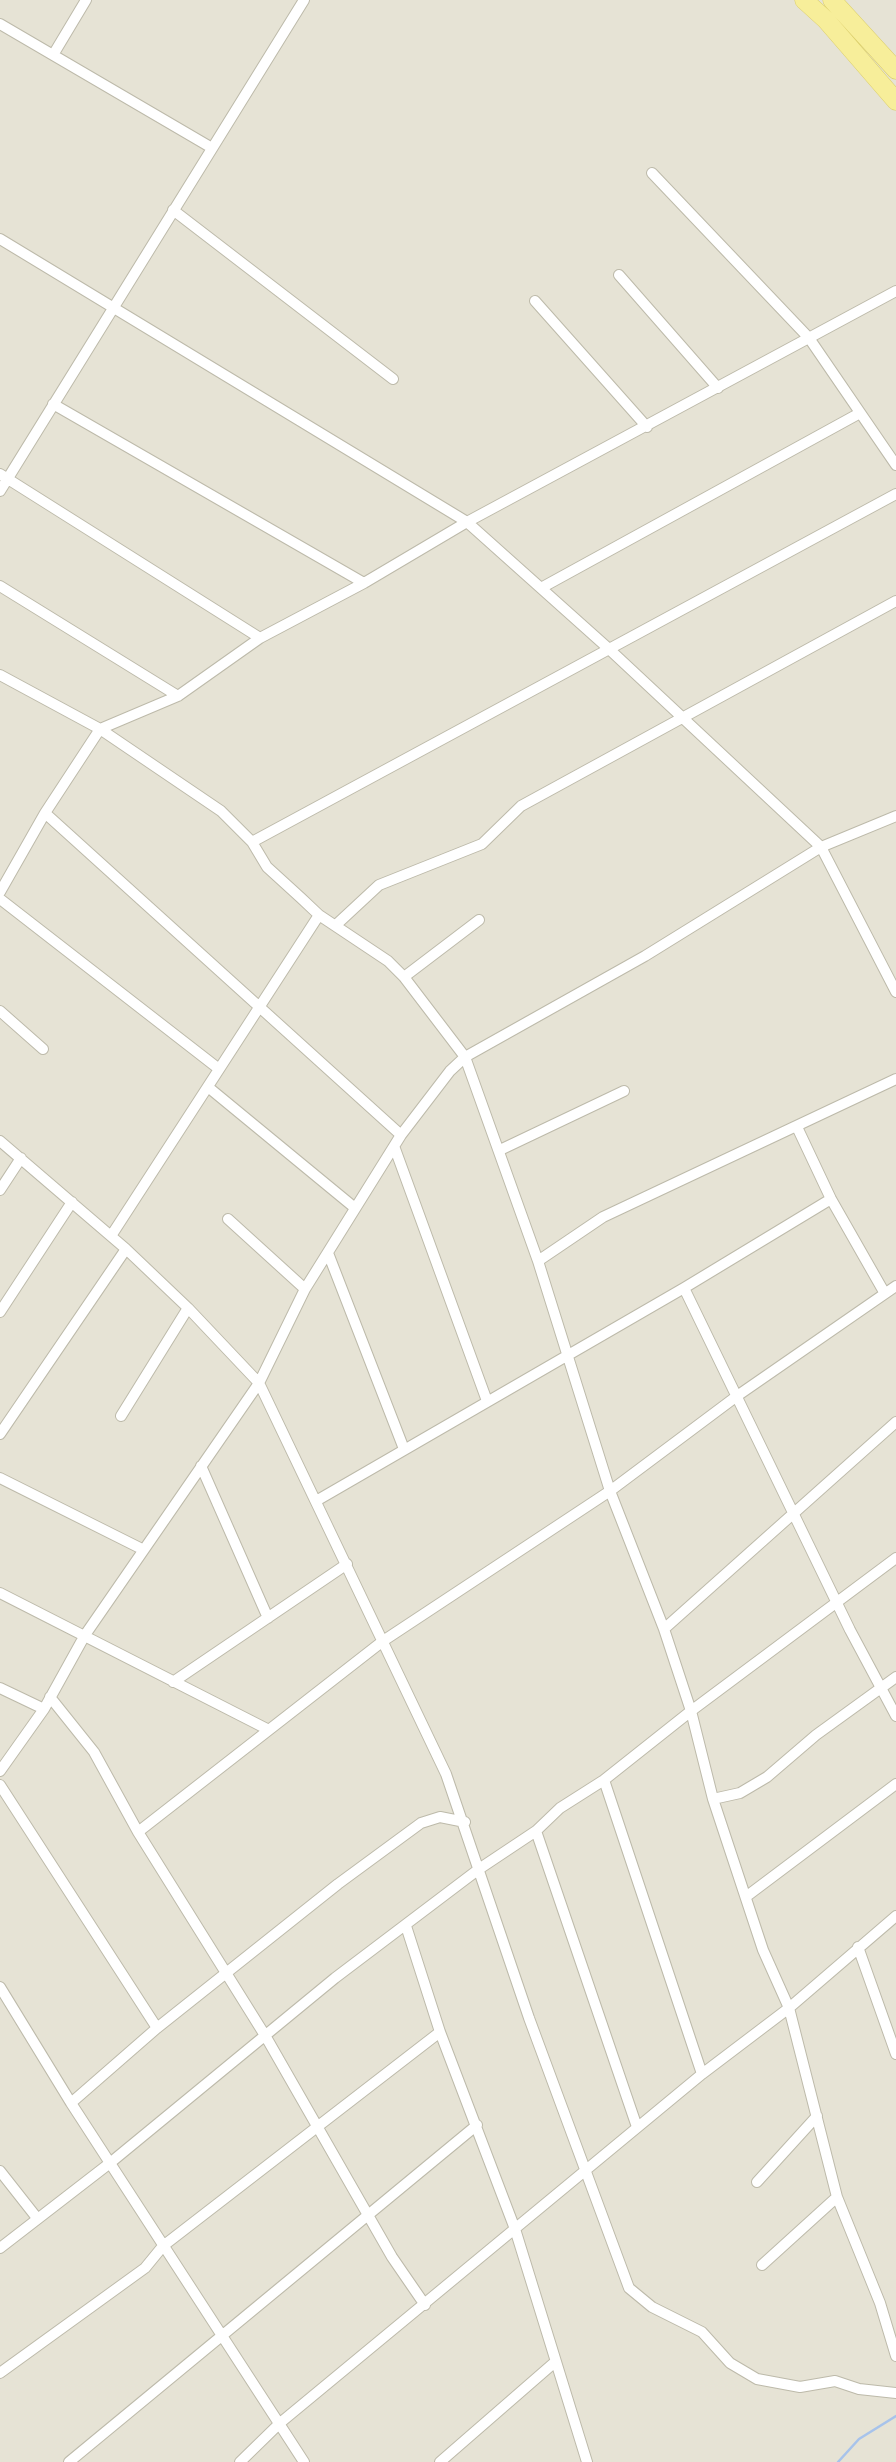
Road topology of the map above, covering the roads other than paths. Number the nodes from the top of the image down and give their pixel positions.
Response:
1 (86, 0) edge
2 (304, 0) edge
3 (804, 0) edge
4 (832, 0) edge
5 (0, 24) edge
6 (53, 55) junction
7 (896, 70) edge
8 (896, 101) edge
9 (212, 148) junction
10 (652, 173) dead end
11 (173, 210) junction
12 (0, 239) edge
13 (619, 275) dead end
14 (896, 291) edge
15 (535, 301) dead end
16 (115, 309) junction
17 (809, 338) junction
18 (393, 379) dead end
19 (718, 388) junction
20 (53, 404) junction
21 (860, 413) junction
22 (647, 427) junction
23 (896, 464) edge
24 (4, 477) edge
25 (0, 491) edge
26 (896, 494) edge
27 (467, 522) junction
28 (364, 583) junction
29 (0, 586) edge
30 (541, 589) junction
31 (896, 601) edge
32 (260, 638) junction
33 (609, 649) junction
34 (1, 676) edge
35 (177, 696) junction
36 (681, 716) junction
37 (100, 729) junction
38 (45, 813) junction
39 (896, 816) edge
40 (252, 842) junction
41 (821, 847) junction
42 (0, 892) edge
43 (0, 898) edge
44 (319, 915) junction
45 (479, 920) dead end
46 (337, 924) junction
47 (404, 977) junction
48 (896, 992) edge
49 (259, 1007) junction
50 (0, 1011) edge
51 (43, 1049) dead end
52 (464, 1057) junction
53 (219, 1069) junction
54 (896, 1079) edge
55 (208, 1087) junction
56 (624, 1091) dead end
57 (797, 1127) junction
58 (401, 1135) junction
59 (0, 1141) edge
60 (394, 1146) junction
61 (500, 1150) junction
62 (21, 1158) junction
63 (0, 1190) edge
64 (831, 1199) junction
65 (72, 1202) junction
66 (355, 1208) junction
67 (228, 1219) dead end
68 (111, 1236) junction
69 (126, 1249) junction
70 (328, 1252) junction
71 (538, 1261) junction
72 (896, 1286) edge
73 (684, 1288) junction
74 (305, 1289) junction
75 (884, 1292) junction
76 (188, 1308) junction
77 (0, 1312) edge
78 (567, 1354) junction
79 (259, 1383) junction
80 (737, 1396) junction
81 (487, 1401) junction
82 (121, 1416) dead end
83 (896, 1422) edge
84 (0, 1434) edge
85 (404, 1450) junction
86 (201, 1465) junction
87 (0, 1478) edge
88 (610, 1491) junction
89 (316, 1501) junction
90 (795, 1515) junction
91 (142, 1549) junction
92 (896, 1558) edge
93 (347, 1564) junction
94 (0, 1593) edge
95 (838, 1604) junction
96 (268, 1618) junction
97 (664, 1629) junction
98 (85, 1635) junction
99 (383, 1641) junction
100 (896, 1677) edge
101 (173, 1682) junction
102 (0, 1689) edge
103 (880, 1689) junction
104 (50, 1697) junction
105 (44, 1709) junction
106 (691, 1711) junction
107 (896, 1716) edge
108 (269, 1730) junction
109 (0, 1771) edge
110 (604, 1780) junction
111 (896, 1784) edge
112 (0, 1785) edge
113 (713, 1799) junction
114 (465, 1822) junction
115 (536, 1831) junction
116 (138, 1832) junction
117 (479, 1869) junction
118 (747, 1896) junction
119 (896, 1916) edge
120 (406, 1926) junction
121 (858, 1947) junction
122 (224, 1975) junction
123 (0, 1987) edge
124 (789, 2008) junction
125 (157, 2028) junction
126 (440, 2032) junction
127 (266, 2037) junction
128 (896, 2054) edge
129 (702, 2074) junction
130 (71, 2103) junction
131 (817, 2116) junction
132 (477, 2125) junction
133 (317, 2127) junction
134 (637, 2127) junction
135 (110, 2163) junction
136 (0, 2171) edge
137 (586, 2171) junction
138 (757, 2182) dead end
139 (838, 2197) junction
140 (367, 2215) junction
141 (37, 2218) junction
142 (515, 2228) junction
143 (163, 2246) junction
144 (0, 2248) edge
145 (762, 2265) dead end
146 (425, 2305) junction
147 (222, 2337) junction
148 (896, 2356) edge
149 (555, 2362) junction
150 (0, 2373) edge
151 (896, 2393) edge
152 (280, 2423) junction
153 (583, 2460) edge
154 (69, 2462) edge
155 (240, 2462) edge
156 (304, 2462) edge
157 (440, 2462) edge

1 - 6 street
2 - 9 street
3 - 8 main road
4 - 7 main road
5 - 6 street
6 - 9 street
9 - 11 street
10 - 17 street
11 - 16 street
11 - 18 street
12 - 16 street
13 - 19 street
14 - 17 street
15 - 22 street
16 - 20 street
16 - 27 street
17 - 19 street
17 - 21 street
19 - 22 street
20 - 24 street
20 - 28 street
21 - 23 street
21 - 30 street
22 - 27 street
24 - 25 street
24 - 32 street
26 - 33 street
27 - 28 street
27 - 30 street
28 - 32 street
29 - 35 street
30 - 33 street
31 - 36 street
32 - 35 street
33 - 36 street
33 - 40 street
34 - 37 street
35 - 37 street
36 - 41 street
36 - 46 street
37 - 38 street
37 - 40 street
38 - 42 street
38 - 49 street
39 - 41 street
40 - 44 street
41 - 48 street
41 - 52 street
43 - 53 street
44 - 46 street
44 - 49 street
45 - 47 street
46 - 47 street
47 - 52 street
49 - 53 street
49 - 58 street
50 - 51 street
52 - 58 street
52 - 61 street
53 - 55 street
54 - 57 street
55 - 66 street
55 - 68 street
56 - 61 street
57 - 64 street
57 - 71 street
58 - 60 street
59 - 62 street
60 - 66 street
60 - 81 street
61 - 71 street
62 - 63 street
62 - 65 street
64 - 73 street
64 - 75 street
65 - 68 street
65 - 77 street
66 - 70 street
67 - 74 street
68 - 69 street
69 - 76 street
69 - 84 street
70 - 74 street
70 - 85 street
71 - 78 street
72 - 75 street
73 - 78 street
73 - 80 street
74 - 79 street
75 - 80 street
76 - 79 street
76 - 82 street
78 - 81 street
78 - 88 street
79 - 86 street
79 - 89 street
80 - 88 street
80 - 90 street
81 - 85 street
83 - 90 street
85 - 89 street
86 - 91 street
86 - 96 street
87 - 91 street
88 - 97 street
88 - 99 street
89 - 93 street
90 - 95 street
90 - 97 street
91 - 98 street
92 - 95 street
93 - 96 street
93 - 99 street
94 - 98 street
95 - 103 street
95 - 106 street
96 - 101 street
97 - 106 street
98 - 101 street
98 - 104 street
99 - 108 street
99 - 114 street
100 - 103 street
101 - 108 street
102 - 105 street
103 - 107 street
103 - 113 street
104 - 105 street
104 - 116 street
105 - 109 street
106 - 110 street
106 - 113 street
108 - 116 street
110 - 115 street
110 - 129 street
111 - 118 street
112 - 125 street
113 - 118 street
114 - 117 street
114 - 122 street
115 - 117 street
115 - 134 street
116 - 122 street
117 - 120 street
117 - 137 street
118 - 124 street
119 - 121 street
120 - 126 street
120 - 127 street
121 - 124 street
121 - 128 street
122 - 125 street
122 - 127 street
123 - 130 street
124 - 129 street
124 - 131 street
125 - 130 street
126 - 132 street
126 - 133 street
127 - 133 street
127 - 135 street
129 - 134 street
130 - 135 street
131 - 138 street
131 - 139 street
132 - 140 street
132 - 142 street
133 - 140 street
133 - 143 street
134 - 137 street
135 - 141 street
135 - 143 street
136 - 141 street
137 - 142 street
137 - 151 street
139 - 145 street
139 - 148 street
140 - 146 street
140 - 147 street
141 - 144 street
142 - 146 street
142 - 149 street
143 - 147 street
143 - 150 street
146 - 152 street
147 - 152 street
147 - 154 street
149 - 153 street
149 - 157 street
152 - 155 street
152 - 156 street

